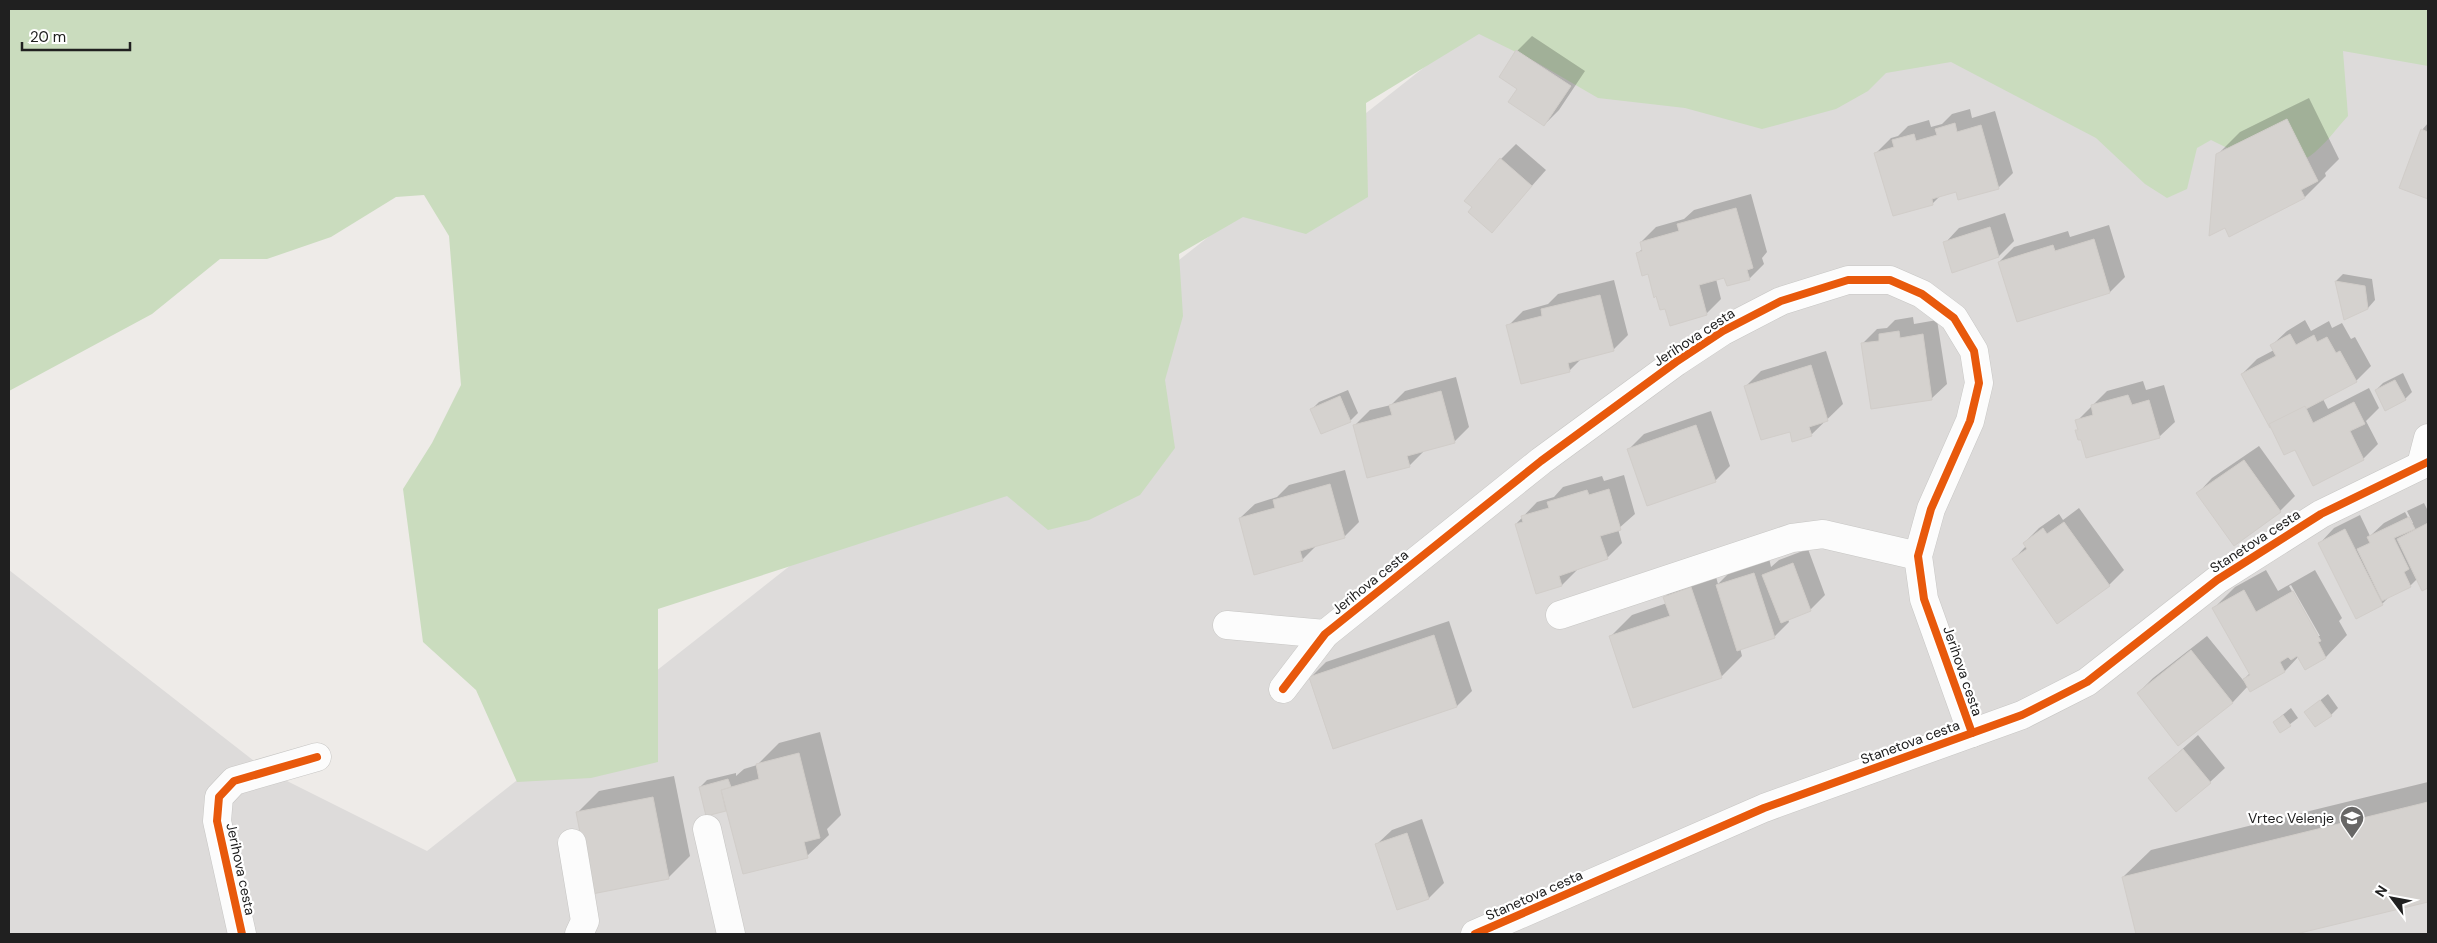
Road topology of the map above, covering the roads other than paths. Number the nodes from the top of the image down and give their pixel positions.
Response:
1 (2428, 438) edge
2 (2425, 463) edge
3 (1918, 556) junction
4 (1560, 615) dead end
5 (1227, 625) dead end
6 (1325, 634) junction
7 (1283, 689) dead end
8 (1972, 733) junction
9 (317, 757) dead end
10 (707, 829) dead end
11 (572, 843) dead end
12 (242, 934) edge
13 (579, 934) edge
14 (731, 934) edge
15 (1475, 934) edge

1 - 2 street, Stanetova cesta
2 - 8 street, Stanetova cesta
3 - 4 street
3 - 6 street, Jerihova cesta
3 - 8 street, Jerihova cesta
5 - 6 street
6 - 7 street, Jerihova cesta
8 - 15 street, Stanetova cesta
9 - 12 street, Jerihova cesta
10 - 14 street
11 - 13 street

